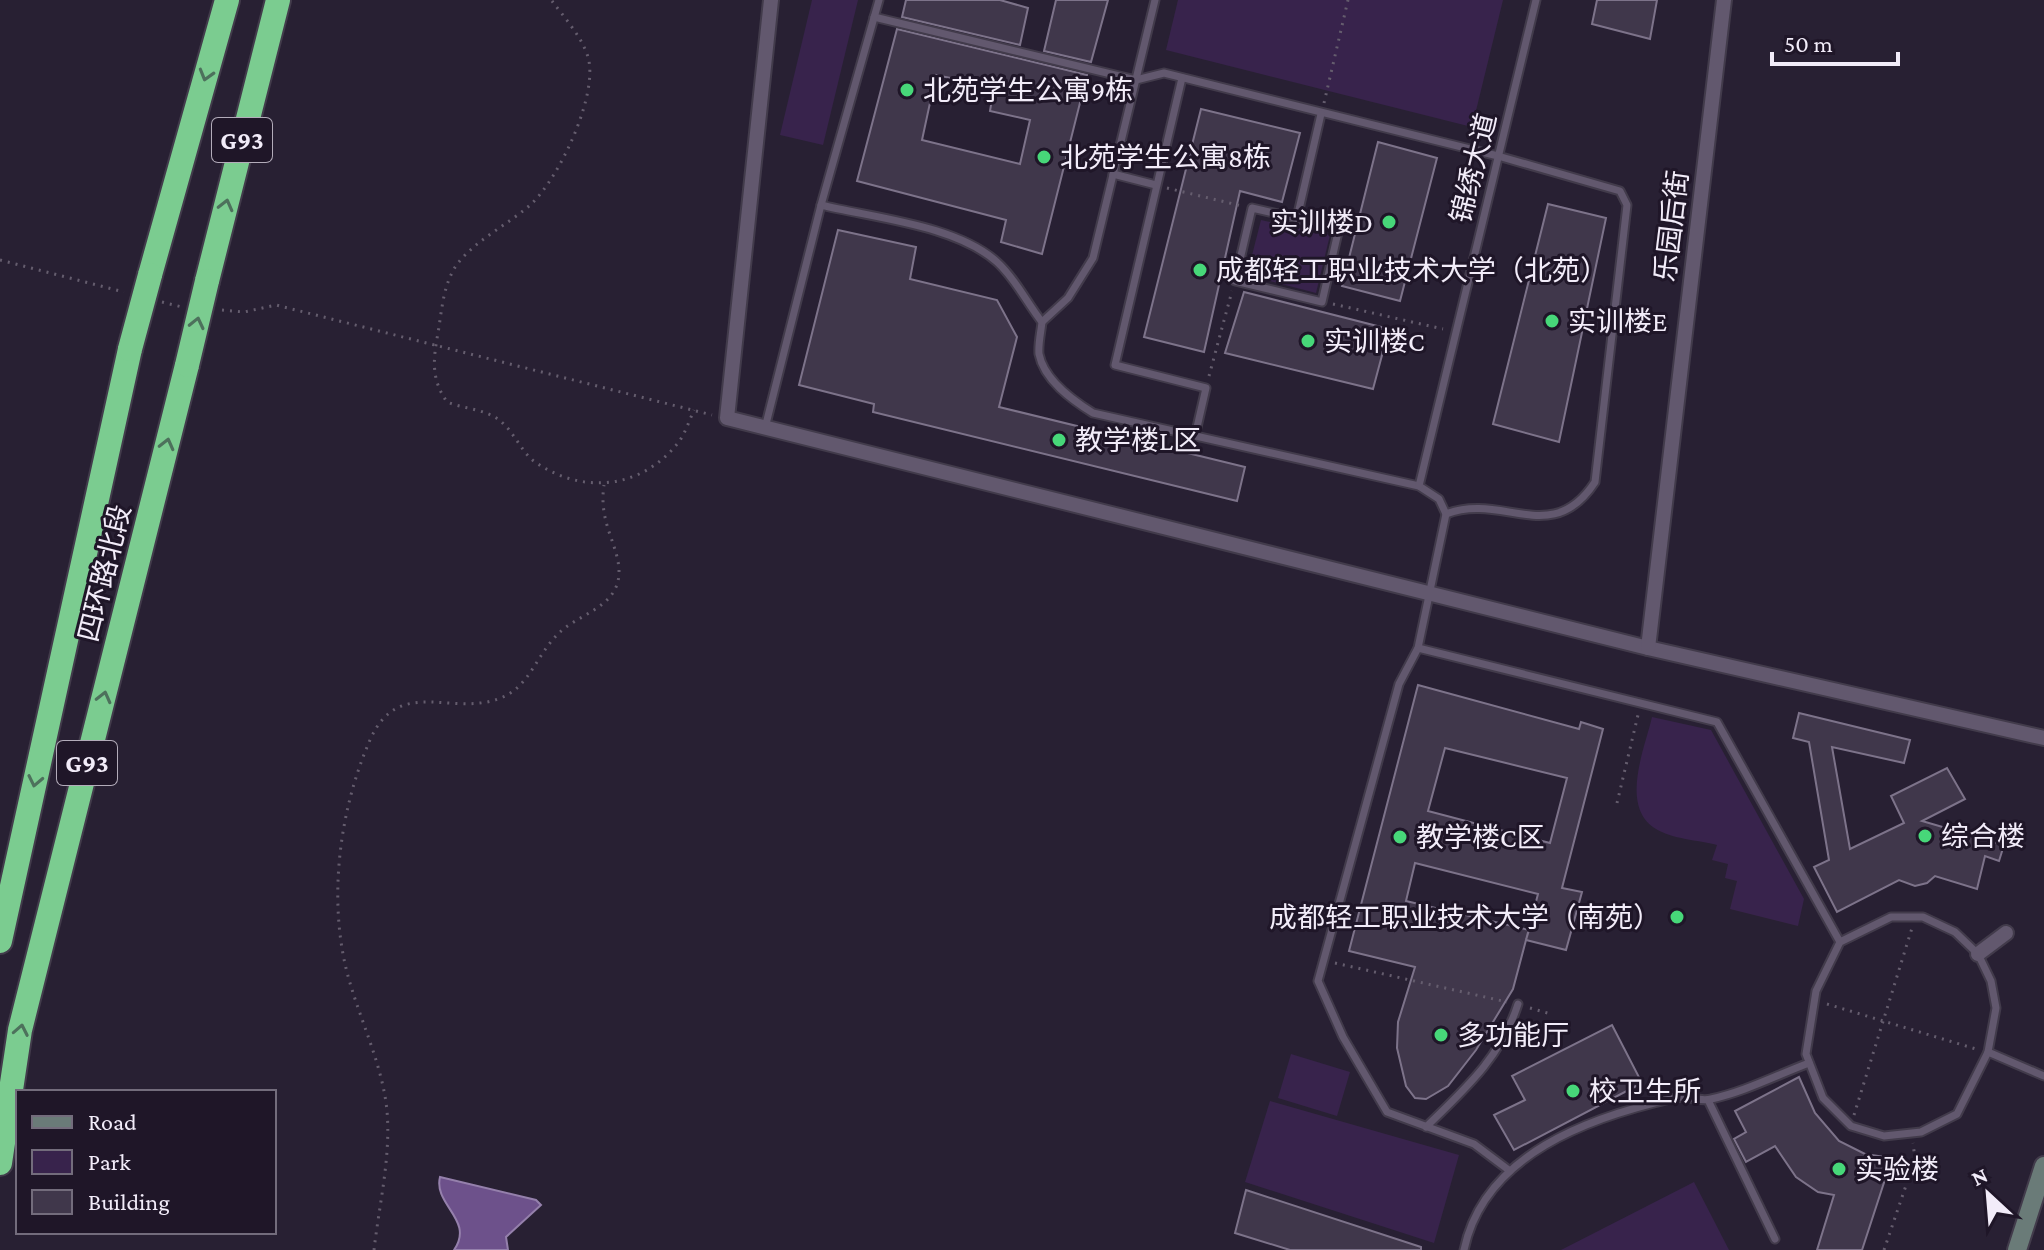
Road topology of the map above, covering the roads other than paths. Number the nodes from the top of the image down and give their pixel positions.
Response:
1 (227, 0) edge
2 (278, 0) edge
3 (771, 0) edge
4 (879, 0) edge
5 (1155, 0) edge
6 (1536, 0) edge
7 (1724, 0) edge
8 (874, 17) junction
9 (1182, 78) junction
10 (1136, 80) junction
11 (1321, 114) junction
12 (1498, 156) junction
13 (1113, 174) junction
14 (1156, 185) junction
15 (821, 205) junction
16 (1297, 218) junction
17 (1042, 322) junction
18 (765, 428) junction
19 (1195, 436) junction
20 (1419, 486) junction
21 (1446, 514) junction
22 (1432, 594) junction
23 (1418, 648) junction
24 (1648, 648) junction
25 (2044, 738) edge
26 (2006, 933) dead end
27 (0, 941) edge
28 (1840, 942) junction
29 (1978, 954) junction
30 (1518, 1004) road end
31 (1988, 1052) junction
32 (1809, 1063) junction
33 (2044, 1076) edge
34 (1708, 1100) junction
35 (1426, 1127) junction
36 (0, 1163) edge
37 (2044, 1166) edge
38 (1510, 1171) junction
39 (1775, 1239) dead end
40 (1464, 1250) edge
41 (2017, 1250) edge

1 -> 27 highway, 四环路北段 / G93, bridge
36 -> 2 highway, 四环路北段 / G93, bridge
3 - 18 street
4 - 8 lane
5 - 10 lane
6 - 12 lane, 锦绣大道
7 - 24 street, 乐园后街
8 - 10 lane
8 - 15 lane
9 - 10 lane
9 - 11 lane
9 - 14 lane
10 - 13 lane
11 - 12 lane
11 - 16 lane
12 - 20 lane, 锦绣大道
12 - 21 lane
13 - 14 lane
13 - 17 lane
14 - 19 lane
15 - 17 lane
15 - 18 lane
16 - 16 lane
17 - 19 lane
18 - 22 street
19 - 20 lane
20 - 21 lane
21 - 22 lane
22 - 23 lane
22 - 24 street
23 - 28 lane
23 - 35 lane
24 - 25 street
26 - 29 street
28 - 29 lane
28 - 32 lane
29 - 31 lane
30 - 35 lane
31 - 32 lane
31 - 33 lane
32 - 34 lane
34 - 38 lane
34 - 39 lane
35 - 38 lane
37 - 41 street
38 - 40 lane

